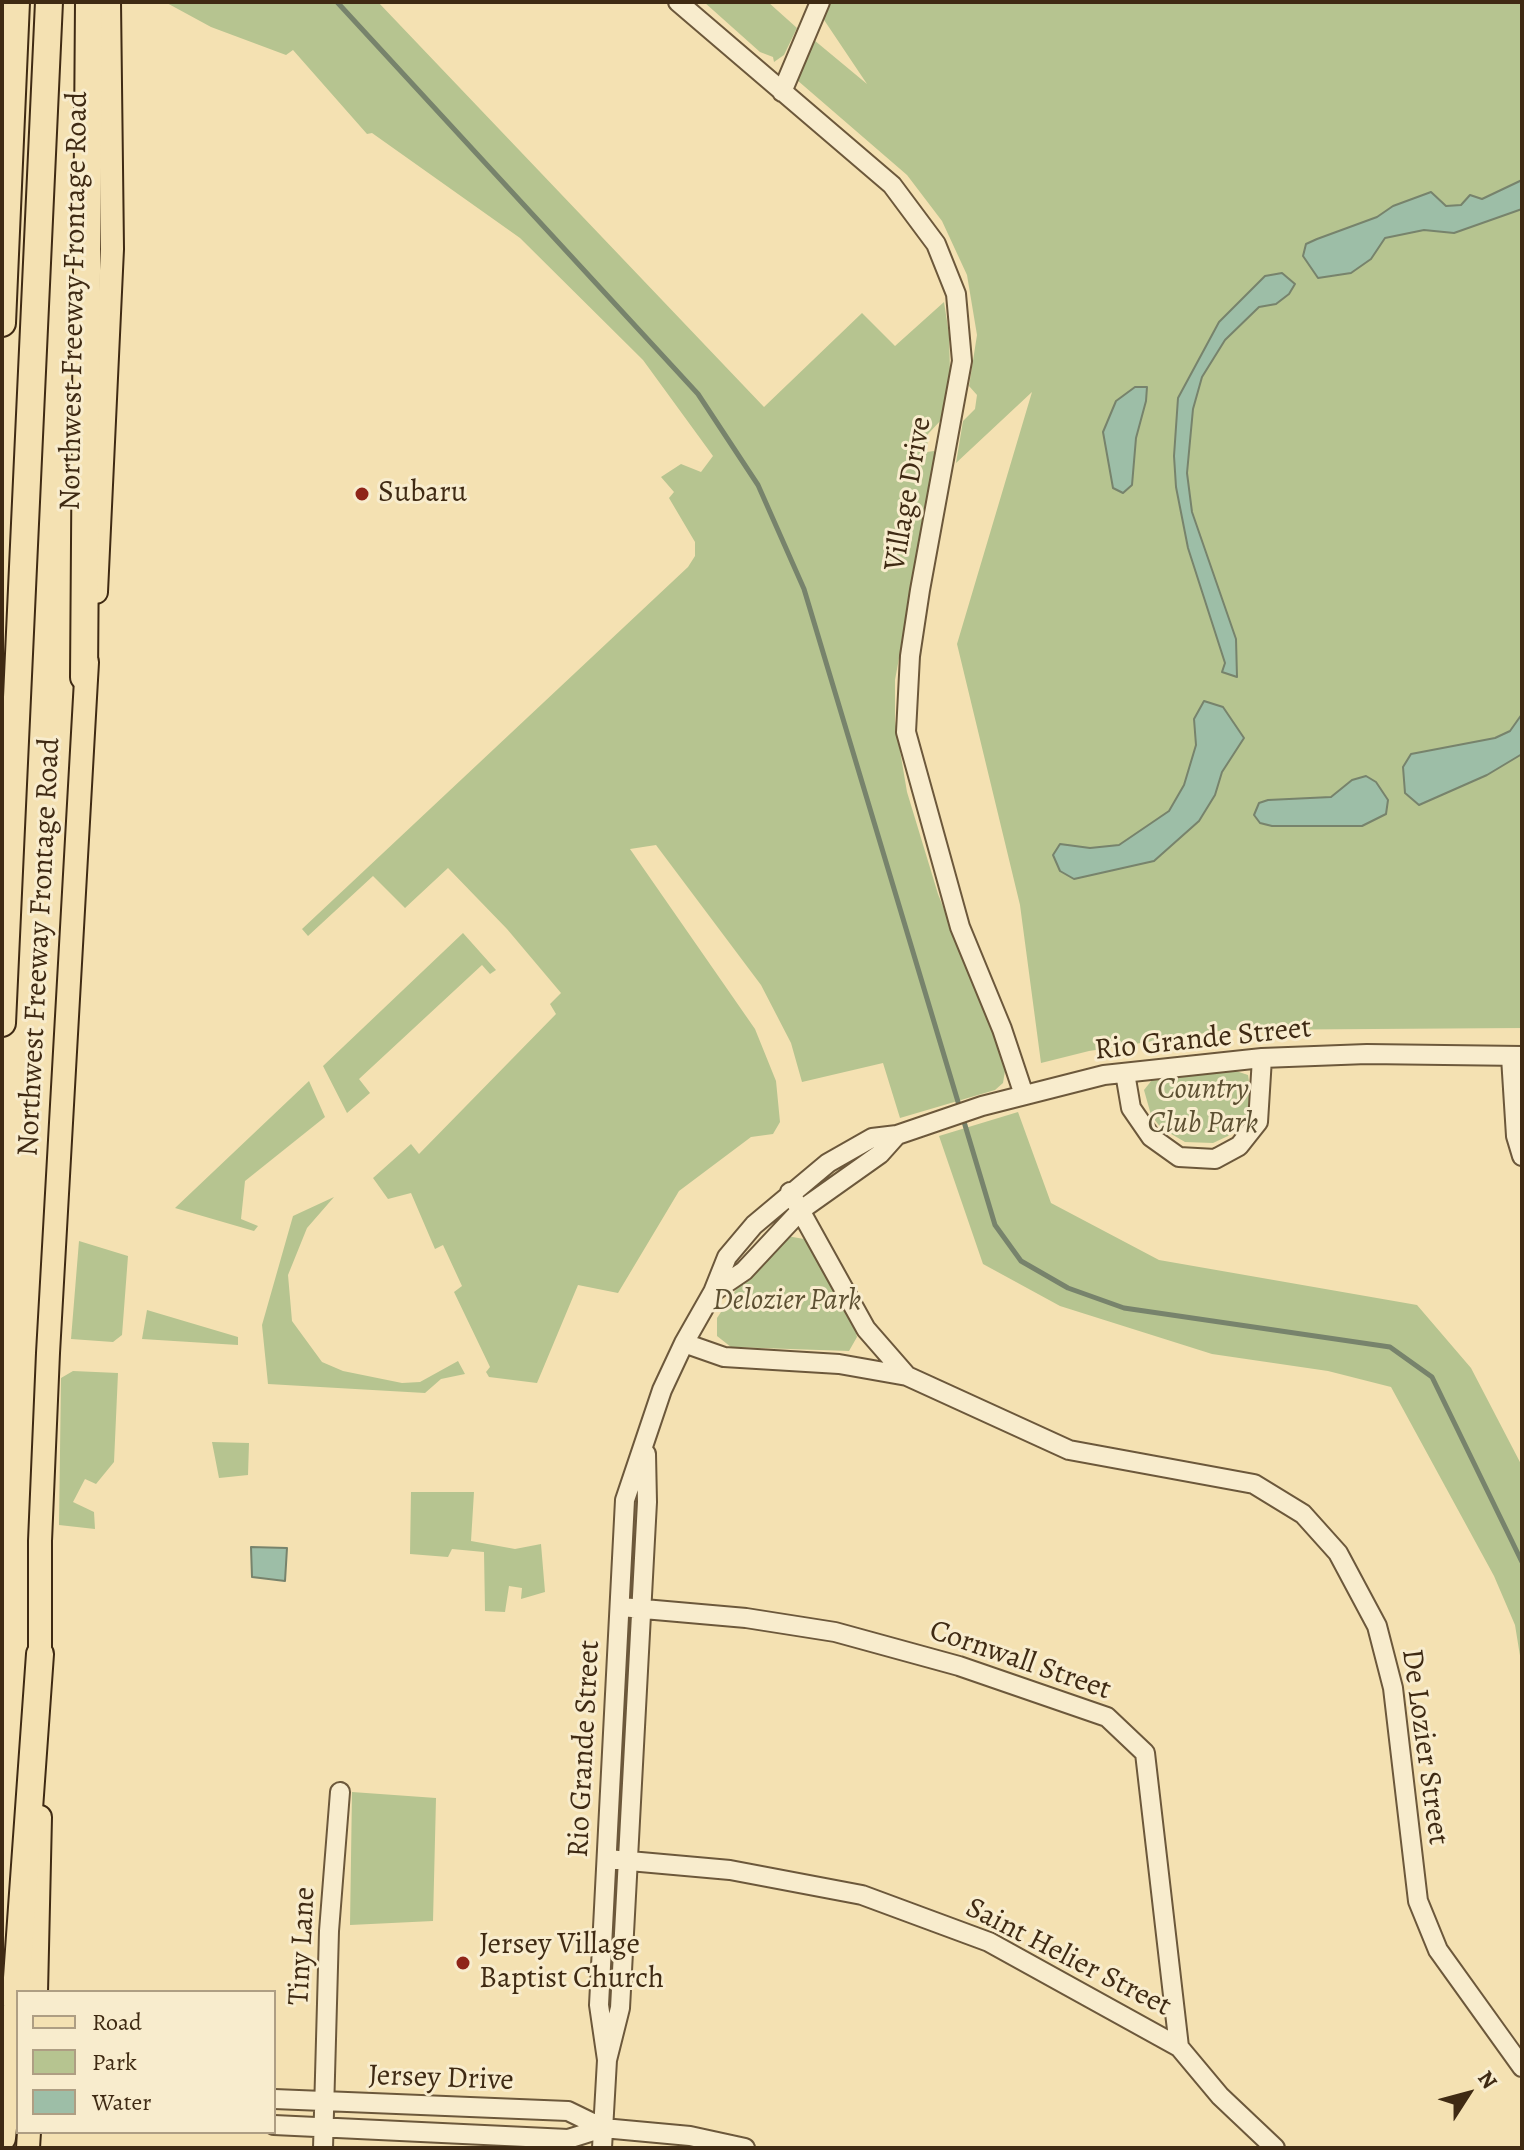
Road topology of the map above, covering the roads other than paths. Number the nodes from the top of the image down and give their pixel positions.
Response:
1 (16, 2) edge
2 (49, 2) edge
3 (89, 2) edge
4 (109, 2) edge
5 (678, 2) edge
6 (820, 2) edge
7 (782, 92) junction
8 (2, 323) edge
9 (84, 677) junction
10 (2, 1023) edge
11 (1517, 1056) edge
12 (1262, 1058) junction
13 (1125, 1073) junction
14 (1024, 1095) junction
15 (897, 1135) junction
16 (1522, 1156) edge
17 (790, 1192) junction
18 (801, 1210) junction
19 (713, 1292) junction
20 (684, 1343) junction
21 (907, 1376) junction
22 (630, 1608) junction
23 (40, 1654) junction
24 (340, 1792) dead end
25 (607, 1859) junction
26 (628, 1861) junction
27 (16, 1990) edge
28 (36, 1990) edge
29 (16, 1991) edge
30 (1179, 2047) junction
31 (607, 2060) junction
32 (1522, 2067) edge
33 (276, 2099) edge
34 (325, 2103) junction
35 (276, 2125) edge
36 (324, 2127) junction
37 (603, 2128) junction
38 (2, 2138) edge
39 (323, 2148) edge
40 (602, 2148) edge
41 (745, 2148) edge
42 (1275, 2148) edge

1 - 8 highway
2 - 10 highway
3 - 9 highway
4 - 9 main road, Northwest Freeway Frontage Road
5 - 7 street, Village Drive
6 - 7 street
7 - 14 street, Village Drive
9 - 23 main road, Northwest Freeway Frontage Road
11 - 12 street, Rio Grande Street
11 - 16 street
12 - 13 street, Rio Grande Street
12 - 13 street
13 - 14 street, Rio Grande Street
14 - 15 street, Rio Grande Street
15 - 17 street, Rio Grande Street
15 - 18 street, Rio Grande Street
17 - 18 street, De Lozier Street
17 - 19 street, Rio Grande Street
18 - 19 street, Rio Grande Street
18 - 21 street, De Lozier Street
19 - 20 street, Rio Grande Street
20 - 21 street, De Lozier Street
20 - 22 street, Rio Grande Street
21 - 32 street, De Lozier Street
22 - 25 street, Rio Grande Street
22 - 26 street, Rio Grande Street
22 - 30 street, Cornwall Street
23 - 27 highway
23 - 28 main road, Northwest Freeway Frontage Road
24 - 34 street, Tiny Lane
25 - 26 street, Saint Helier Street
25 - 31 street, Rio Grande Street
26 - 30 street, Saint Helier Street
26 - 31 street, Rio Grande Street
29 - 38 highway
30 - 42 street, Saint Helier Street
31 - 37 street, Rio Grande Street
33 - 34 street, Jersey Drive
34 - 36 street, Tiny Lane
34 - 37 street, Jersey Drive
35 - 36 street, Jersey Drive
36 - 37 street, Jersey Drive
36 - 39 street, Tiny Lane
37 - 40 street, Rio Grande Street
37 - 41 street, Jersey Drive

